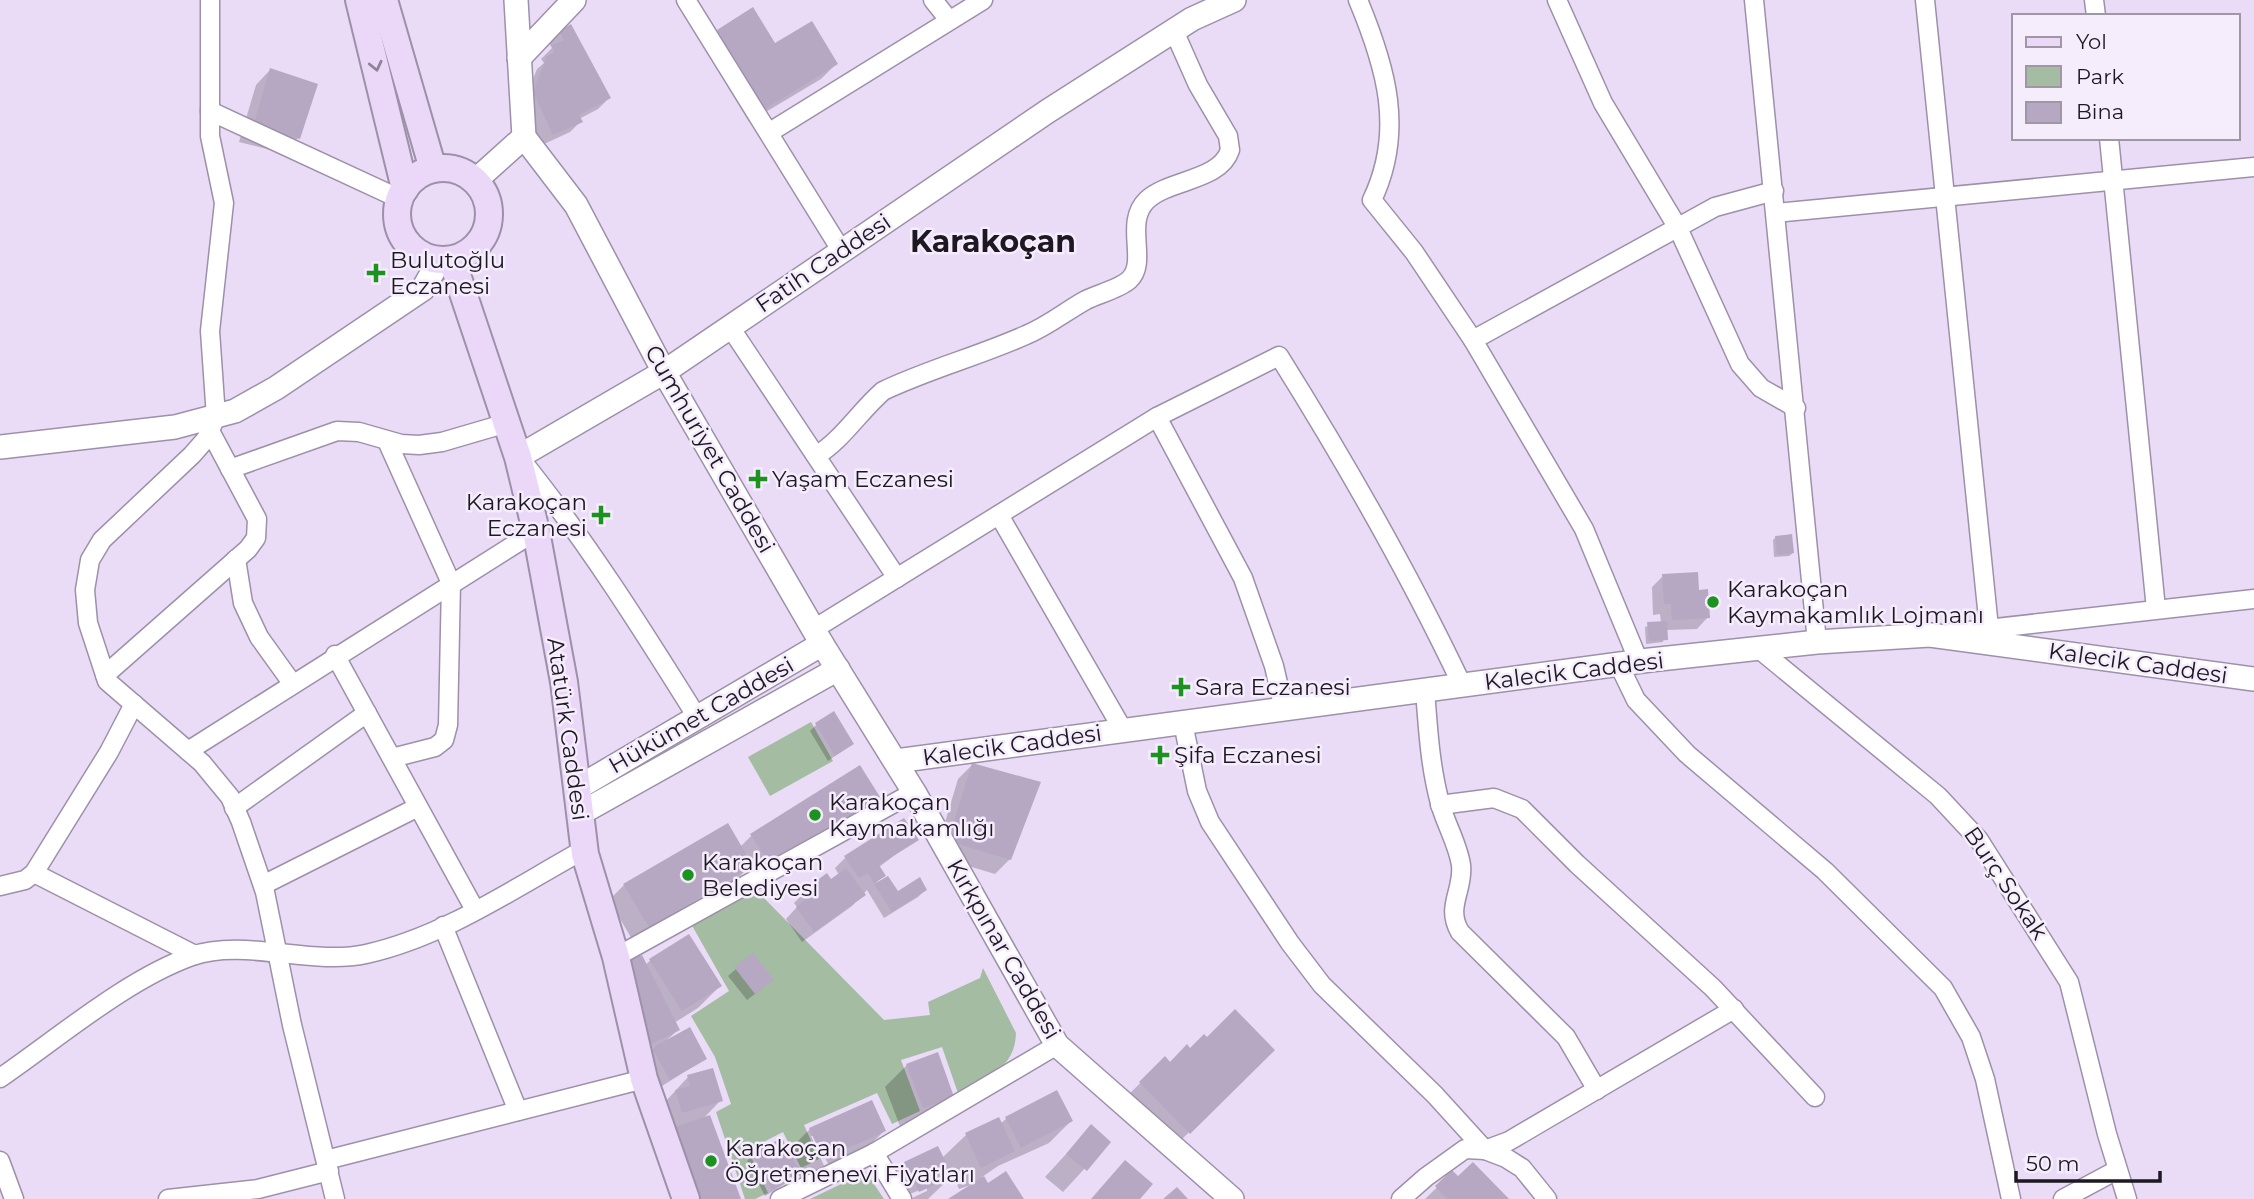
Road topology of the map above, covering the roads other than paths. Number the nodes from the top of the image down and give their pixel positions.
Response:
1 (210, 0) edge
2 (359, 0) edge
3 (384, 0) edge
4 (516, 0) edge
5 (574, 0) edge
6 (686, 0) edge
7 (933, 0) edge
8 (983, 0) edge
9 (1234, 0) edge
10 (1358, 0) edge
11 (1556, 0) edge
12 (1754, 0) edge
13 (1925, 0) edge
14 (950, 20) junction
15 (1174, 31) junction
16 (519, 58) junction
17 (210, 110) junction
18 (769, 132) junction
19 (524, 138) junction
20 (2109, 140) edge
21 (2254, 167) edge
22 (433, 169) junction
23 (475, 181) junction
24 (2114, 182) junction
25 (1774, 191) junction
26 (402, 194) junction
27 (1945, 198) junction
28 (1776, 213) junction
29 (1678, 228) junction
30 (841, 250) junction
31 (445, 260) junction
32 (730, 327) junction
33 (1473, 340) junction
34 (664, 372) junction
35 (1796, 408) junction
36 (1157, 417) junction
37 (507, 423) junction
38 (213, 424) junction
39 (387, 441) junction
40 (0, 447) edge
41 (816, 456) junction
42 (518, 457) junction
43 (230, 469) junction
44 (999, 514) junction
45 (536, 531) junction
46 (236, 559) junction
47 (897, 578) junction
48 (452, 583) junction
49 (2254, 599) edge
50 (2156, 609) junction
51 (1989, 628) junction
52 (1930, 635) junction
53 (818, 636) junction
54 (1818, 642) junction
55 (1759, 649) junction
56 (335, 655) junction
57 (1629, 664) junction
58 (838, 669) junction
59 (105, 675) junction
60 (2254, 679) edge
61 (292, 683) junction
62 (1462, 685) junction
63 (1425, 690) junction
64 (134, 704) junction
65 (1284, 709) junction
66 (367, 713) junction
67 (697, 717) junction
68 (1183, 723) junction
69 (1124, 730) junction
70 (188, 751) junction
71 (392, 758) junction
72 (896, 761) junction
73 (914, 792) junction
74 (580, 800) junction
75 (1440, 805) junction
76 (418, 807) junction
77 (234, 808) junction
78 (585, 849) junction
79 (34, 873) junction
80 (263, 885) junction
81 (0, 887) edge
82 (474, 910) junction
83 (443, 926) junction
84 (277, 954) junction
85 (195, 955) junction
86 (615, 957) junction
87 (1734, 1009) junction
88 (1057, 1045) junction
89 (0, 1079) edge
90 (644, 1079) junction
91 (1597, 1090) junction
92 (1815, 1097) dead end
93 (518, 1111) junction
94 (1485, 1150) junction
95 (874, 1153) junction
96 (0, 1161) edge
97 (327, 1166) junction
98 (2117, 1170) junction
99 (14, 1199) edge
100 (168, 1199) edge
101 (335, 1199) edge
102 (686, 1199) edge
103 (780, 1199) edge
104 (902, 1199) edge
105 (1232, 1199) edge
106 (1401, 1199) edge
107 (1547, 1199) edge
108 (2011, 1199) edge
109 (2063, 1199) edge
110 (2127, 1199) edge

1 - 17 street
2 -> 26 main road
3 - 22 main road
4 - 16 street
5 - 16 street
6 - 18 street
7 - 14 street
8 - 14 street
9 - 15 street, Fatih Caddesi
10 - 33 street
11 - 29 street
12 - 25 street
13 - 27 street
14 - 18 street
15 - 30 street, Fatih Caddesi
15 - 41 street
16 - 19 street
17 - 26 street
17 - 38 street
18 - 30 street
19 - 23 street
19 - 34 street, Cumhuriyet Caddesi
20 - 24 street
21 - 24 street
22 - 23 main road
22 - 26 main road
23 - 31 main road
24 - 27 street
24 - 50 street
25 - 28 street
25 - 29 street
26 - 31 main road
27 - 28 street
27 - 51 street
28 - 35 street
29 - 33 street
29 - 35 street
30 - 32 street, Fatih Caddesi
31 - 37 main road, Atatürk Caddesi
31 - 38 street
32 - 34 street, Fatih Caddesi
32 - 41 street
33 - 57 street
34 - 42 street, Fatih Caddesi
34 - 53 street, Cumhuriyet Caddesi
35 - 54 street
36 - 44 street
36 - 62 street
36 - 65 street
37 - 39 street
37 - 42 main road, Atatürk Caddesi
38 - 40 street
38 - 43 street
38 - 59 street
39 - 43 street
39 - 48 street
41 - 47 street
42 - 45 main road, Atatürk Caddesi
42 - 67 street
43 - 46 street
44 - 47 street
44 - 69 street
45 - 48 street
45 - 74 main road, Atatürk Caddesi
46 - 59 street
46 - 61 street
47 - 53 street
48 - 56 street
48 - 71 street
49 - 50 street
50 - 51 street
51 - 52 street
52 - 54 street, Kalecik Caddesi
52 - 60 street, Kalecik Caddesi
53 - 58 street, Cumhuriyet Caddesi
53 - 67 street, Hükümet Caddesi
54 - 55 street, Kalecik Caddesi
55 - 57 street, Kalecik Caddesi
55 - 98 street, Burç Sokak
56 - 61 street
56 - 66 street
57 - 62 street, Kalecik Caddesi
57 - 108 street
58 - 72 street, Cumhuriyet Caddesi
58 - 74 street
59 - 64 street
61 - 70 street
62 - 63 street, Kalecik Caddesi
63 - 65 street, Kalecik Caddesi
63 - 75 street
64 - 70 street
64 - 79 street
65 - 68 street, Kalecik Caddesi
66 - 71 street
66 - 77 street
67 - 74 street, Hükümet Caddesi
68 - 69 street, Kalecik Caddesi
68 - 94 street
69 - 72 street, Kalecik Caddesi
70 - 77 street
71 - 76 street
72 - 73 street, Kırkpınar Caddesi
73 - 86 street
73 - 88 street, Kırkpınar Caddesi
74 - 78 main road, Atatürk Caddesi
75 - 87 street
75 - 91 street
76 - 80 street
76 - 82 street
77 - 80 street
78 - 82 street
78 - 86 main road, Atatürk Caddesi
79 - 81 street
79 - 85 street
80 - 84 street
82 - 83 street
83 - 84 street
83 - 93 street
84 - 85 street
84 - 97 street
85 - 89 street
86 - 90 main road, Atatürk Caddesi
87 - 91 street
87 - 92 street
88 - 95 street
88 - 105 street, Kırkpınar Caddesi
90 - 93 street
90 - 102 main road, Atatürk Caddesi
91 - 94 street
93 - 97 street
94 - 106 street
94 - 107 street
95 - 103 street
95 - 104 street
96 - 99 street
97 - 100 street
97 - 101 street
98 - 109 street
98 - 110 street, Burç Sokak

